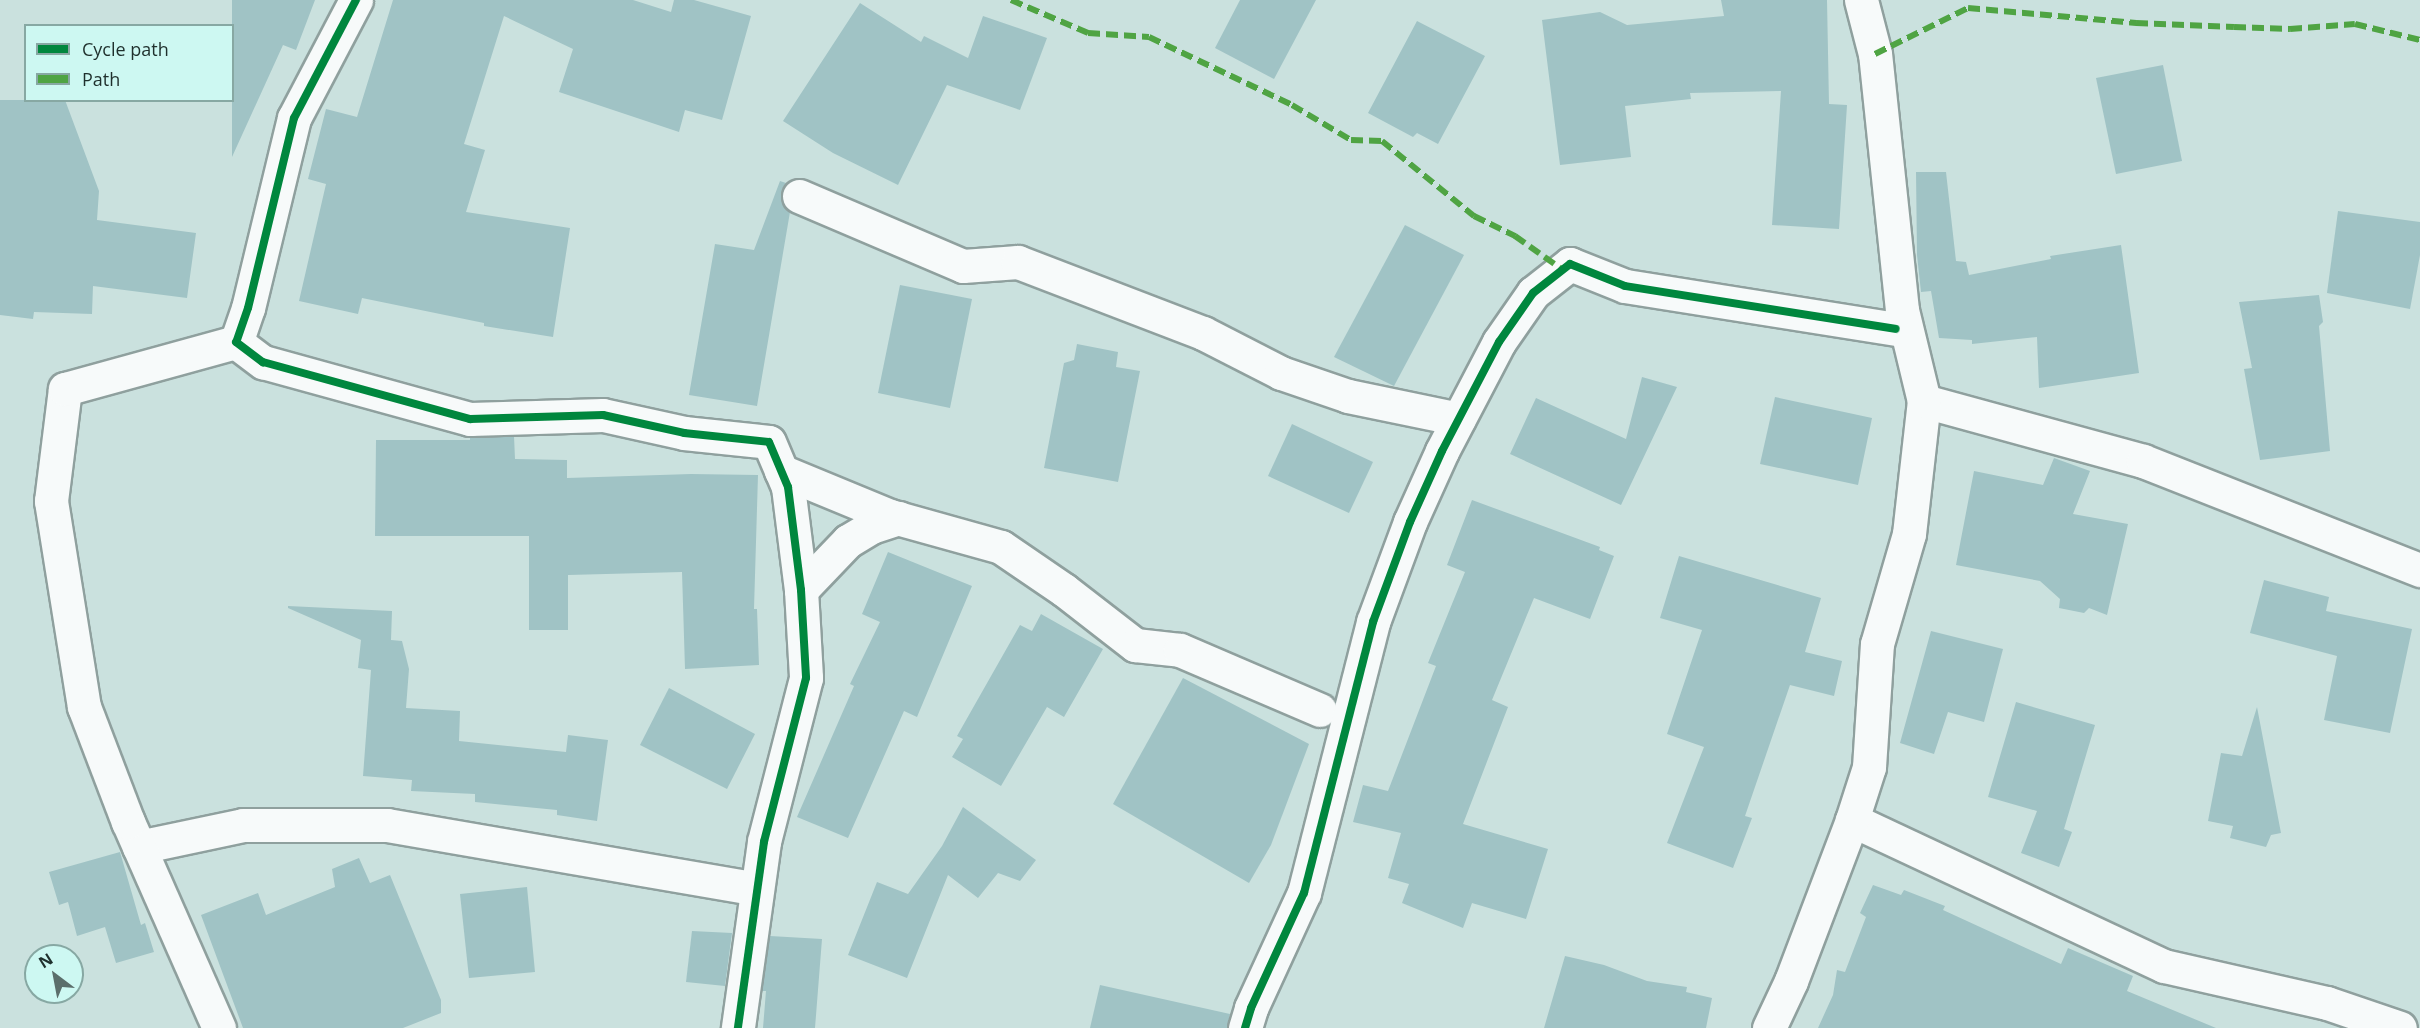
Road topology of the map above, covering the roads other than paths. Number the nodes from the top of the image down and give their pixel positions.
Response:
1 (356, 0) edge
2 (1861, 0) edge
3 (799, 196) dead end
4 (1896, 329) dead end
5 (236, 342) junction
6 (1924, 401) junction
7 (1459, 419) junction
8 (781, 471) junction
9 (899, 518) junction
10 (2420, 570) edge
11 (801, 590) junction
12 (1320, 710) dead end
13 (1852, 820) junction
14 (139, 847) junction
15 (757, 889) junction
16 (219, 1028) edge
17 (738, 1028) edge
18 (1245, 1028) edge
19 (1769, 1028) edge
20 (2400, 1028) edge

1 - 5 street
2 - 6 street
3 - 7 street
4 - 7 street
5 - 8 street
5 - 14 street
6 - 10 street
6 - 13 street
7 - 18 street
8 - 9 street
8 - 11 street
9 - 11 street
9 - 12 street
11 - 15 street
13 - 19 street
13 - 20 street
14 - 15 street
14 - 16 street
15 - 17 street

